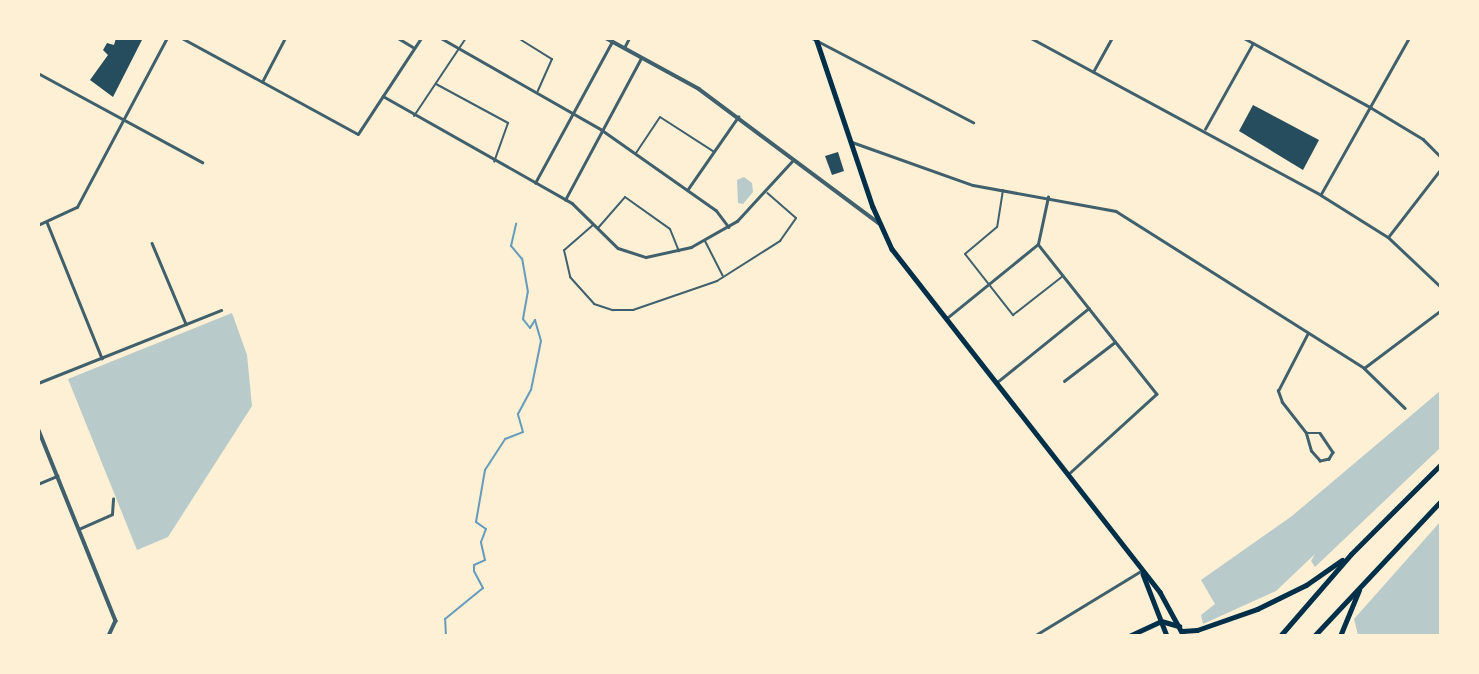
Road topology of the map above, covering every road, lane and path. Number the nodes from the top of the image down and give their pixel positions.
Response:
1 (167, 38) edge
2 (181, 38) edge
3 (285, 38) edge
4 (398, 38) edge
5 (421, 38) edge
6 (441, 38) edge
7 (466, 38) edge
8 (518, 38) edge
9 (606, 38) edge
10 (629, 38) edge
11 (1031, 38) edge
12 (1112, 38) edge
13 (1244, 38) edge
14 (1409, 38) edge
15 (815, 39) edge
16 (612, 42) junction
17 (1253, 43) junction
18 (414, 47) junction
19 (624, 48) junction
20 (458, 50) junction
21 (641, 58) junction
22 (1093, 72) junction
23 (38, 73) edge
24 (262, 82) junction
25 (436, 84) junction
26 (537, 94) junction
27 (383, 96) junction
28 (1370, 107) junction
29 (573, 113) junction
30 (414, 116) junction
31 (738, 117) junction
32 (124, 119) junction
33 (973, 122) dead end
34 (602, 130) junction
35 (1205, 130) junction
36 (852, 142) junction
37 (714, 153) junction
38 (636, 154) junction
39 (1440, 156) edge
40 (793, 160) junction
41 (202, 162) dead end
42 (494, 162) junction
43 (1440, 170) edge
44 (535, 184) junction
45 (688, 189) junction
46 (1003, 189) junction
47 (766, 193) junction
48 (1321, 195) junction
49 (1048, 197) junction
50 (565, 200) junction
51 (47, 222) junction
52 (879, 223) junction
53 (594, 224) junction
54 (38, 226) edge
55 (729, 227) junction
56 (598, 228) junction
57 (1388, 237) junction
58 (705, 240) junction
59 (152, 243) dead end
60 (1038, 244) junction
61 (679, 251) junction
62 (1064, 276) junction
63 (724, 277) junction
64 (988, 285) junction
65 (1440, 286) edge
66 (1089, 308) junction
67 (221, 310) dead end
68 (1440, 311) edge
69 (945, 320) junction
70 (187, 324) junction
71 (1308, 332) junction
72 (1115, 342) junction
73 (102, 358) junction
74 (1364, 368) junction
75 (1064, 381) dead end
76 (38, 383) edge
77 (995, 383) junction
78 (1405, 408) dead end
79 (38, 428) edge
80 (1306, 433) junction
81 (1440, 465) edge
82 (1069, 474) junction
83 (57, 476) junction
84 (38, 484) edge
85 (113, 499) dead end
86 (1440, 502) edge
87 (79, 528) junction
88 (1350, 554) junction
89 (1142, 571) junction
90 (1360, 586) junction
91 (1161, 621) junction
92 (1182, 631) edge
93 (109, 635) edge
94 (1034, 635) edge
95 (1129, 635) edge
96 (1167, 635) edge
97 (1280, 635) edge
98 (1314, 635) edge
99 (1340, 635) edge

1 - 32 street
2 - 24 street
3 - 24 street
4 - 18 street
5 - 18 street
6 - 20 street
7 - 20 lane
8 - 26 lane
9 - 16 street
10 - 19 street
11 - 22 street
12 - 22 street
13 - 17 street
14 - 28 street
15 - 33 street
15 - 36 main road
16 - 19 street
16 - 29 street
17 - 28 street
17 - 35 street
18 - 27 street
19 - 21 street
20 - 25 lane
20 - 26 street
21 - 31 street
21 - 34 street
22 - 35 street
23 - 32 street
24 - 27 street
25 - 30 lane
25 - 42 lane
26 - 29 street
27 - 30 street
28 - 39 street
28 - 48 street
29 - 34 street
29 - 44 street
30 - 42 street
31 - 37 street
31 - 40 street
32 - 41 street
32 - 51 street
34 - 38 street
34 - 50 street
35 - 48 street
36 - 46 street
36 - 52 main road
37 - 38 lane
37 - 45 street
38 - 45 street
40 - 47 street
40 - 52 street
42 - 44 street
43 - 57 street
44 - 50 street
45 - 55 street
46 - 49 street
46 - 64 lane
47 - 55 street
47 - 63 lane
48 - 57 street
49 - 60 street
49 - 71 street
50 - 53 street
51 - 54 street
51 - 73 street
52 - 69 main road
53 - 56 street
53 - 63 lane
55 - 58 street
56 - 61 street
56 - 61 lane
57 - 65 street
58 - 61 street
58 - 63 lane
59 - 70 street
60 - 62 street
60 - 64 street
62 - 64 lane
62 - 66 street
64 - 69 street
66 - 72 street
66 - 77 street
67 - 70 street
68 - 74 street
69 - 77 main road
70 - 73 street
71 - 74 street
71 - 80 street
72 - 75 street
72 - 82 street
73 - 76 street
74 - 78 street
77 - 82 main road
79 - 83 street
80 - 80 street
81 - 88 highway
82 - 89 main road
83 - 84 street
83 - 87 street
85 - 87 street
86 - 90 highway
87 - 93 street
88 - 92 highway
88 - 97 highway
89 - 91 main road
89 - 92 main road
89 - 94 street
90 - 98 highway
90 - 99 highway
91 - 92 highway
91 - 95 highway
91 - 96 main road

